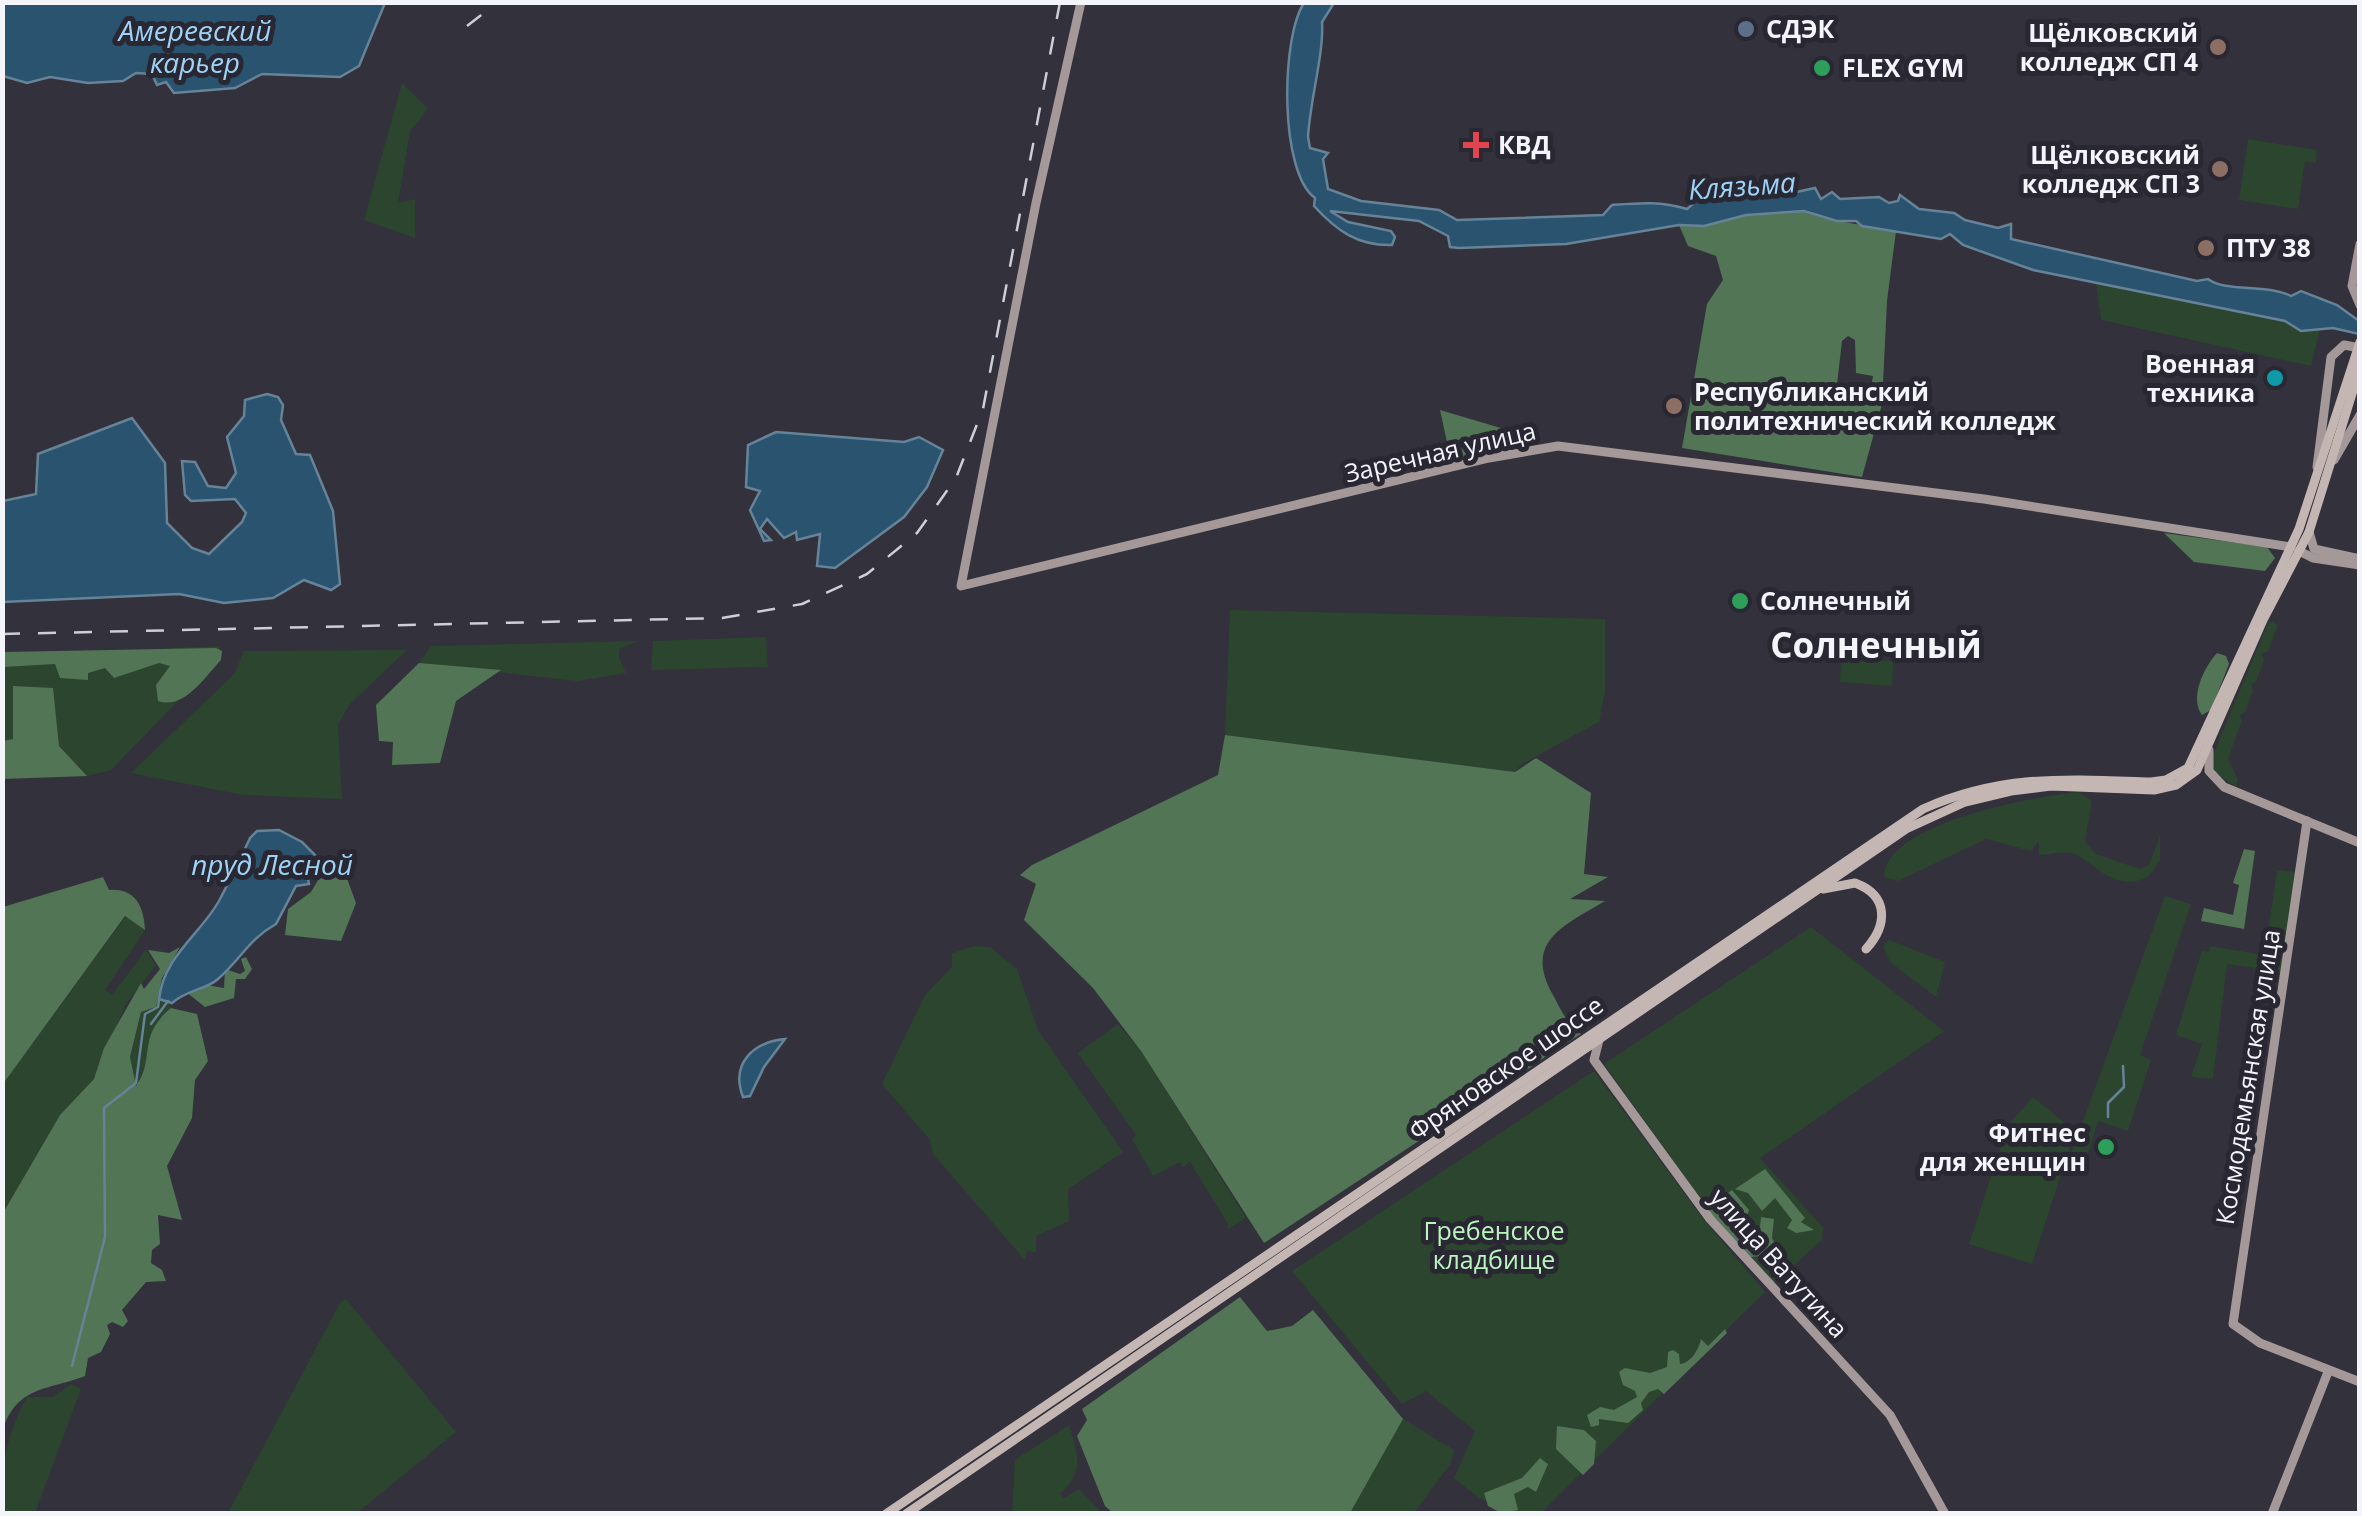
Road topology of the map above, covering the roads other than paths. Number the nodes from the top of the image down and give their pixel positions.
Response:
1 (1081, 2) edge
2 (2360, 244) edge
3 (2360, 305) edge
4 (2360, 345) edge
5 (2356, 365) edge
6 (2360, 415) edge
7 (2320, 481) junction
8 (2309, 532) junction
9 (2295, 549) junction
10 (2360, 562) edge
11 (2210, 750) junction
12 (2307, 820) junction
13 (2360, 842) edge
14 (1802, 899) junction
15 (1866, 949) dead end
16 (1600, 1037) junction
17 (1578, 1054) junction
18 (1594, 1060) junction
19 (2328, 1372) junction
20 (2360, 1382) edge
21 (886, 1514) edge
22 (906, 1514) edge
23 (1945, 1514) edge
24 (2272, 1514) edge

1 - 9 street, Заречная улица
2 - 3 street
4 - 5 main road
4 - 7 street
5 - 7 main road
6 - 7 street
7 - 8 main road
7 - 9 main road
8 - 9 main road
8 - 10 street
9 - 10 street, Заречная улица
9 - 11 main road
9 - 21 main road, Фряновское шоссе
11 - 12 street
11 - 14 main road, Фряновское шоссе
12 - 13 street
12 - 19 street, Космодемьянская улица
14 - 15 main road
14 - 16 main road, Фряновское шоссе
16 - 17 main road, Фряновское шоссе
16 - 18 street
17 - 18 street
17 - 22 main road, Фряновское шоссе
18 - 23 street, улица Ватутина
19 - 20 street
19 - 24 street

